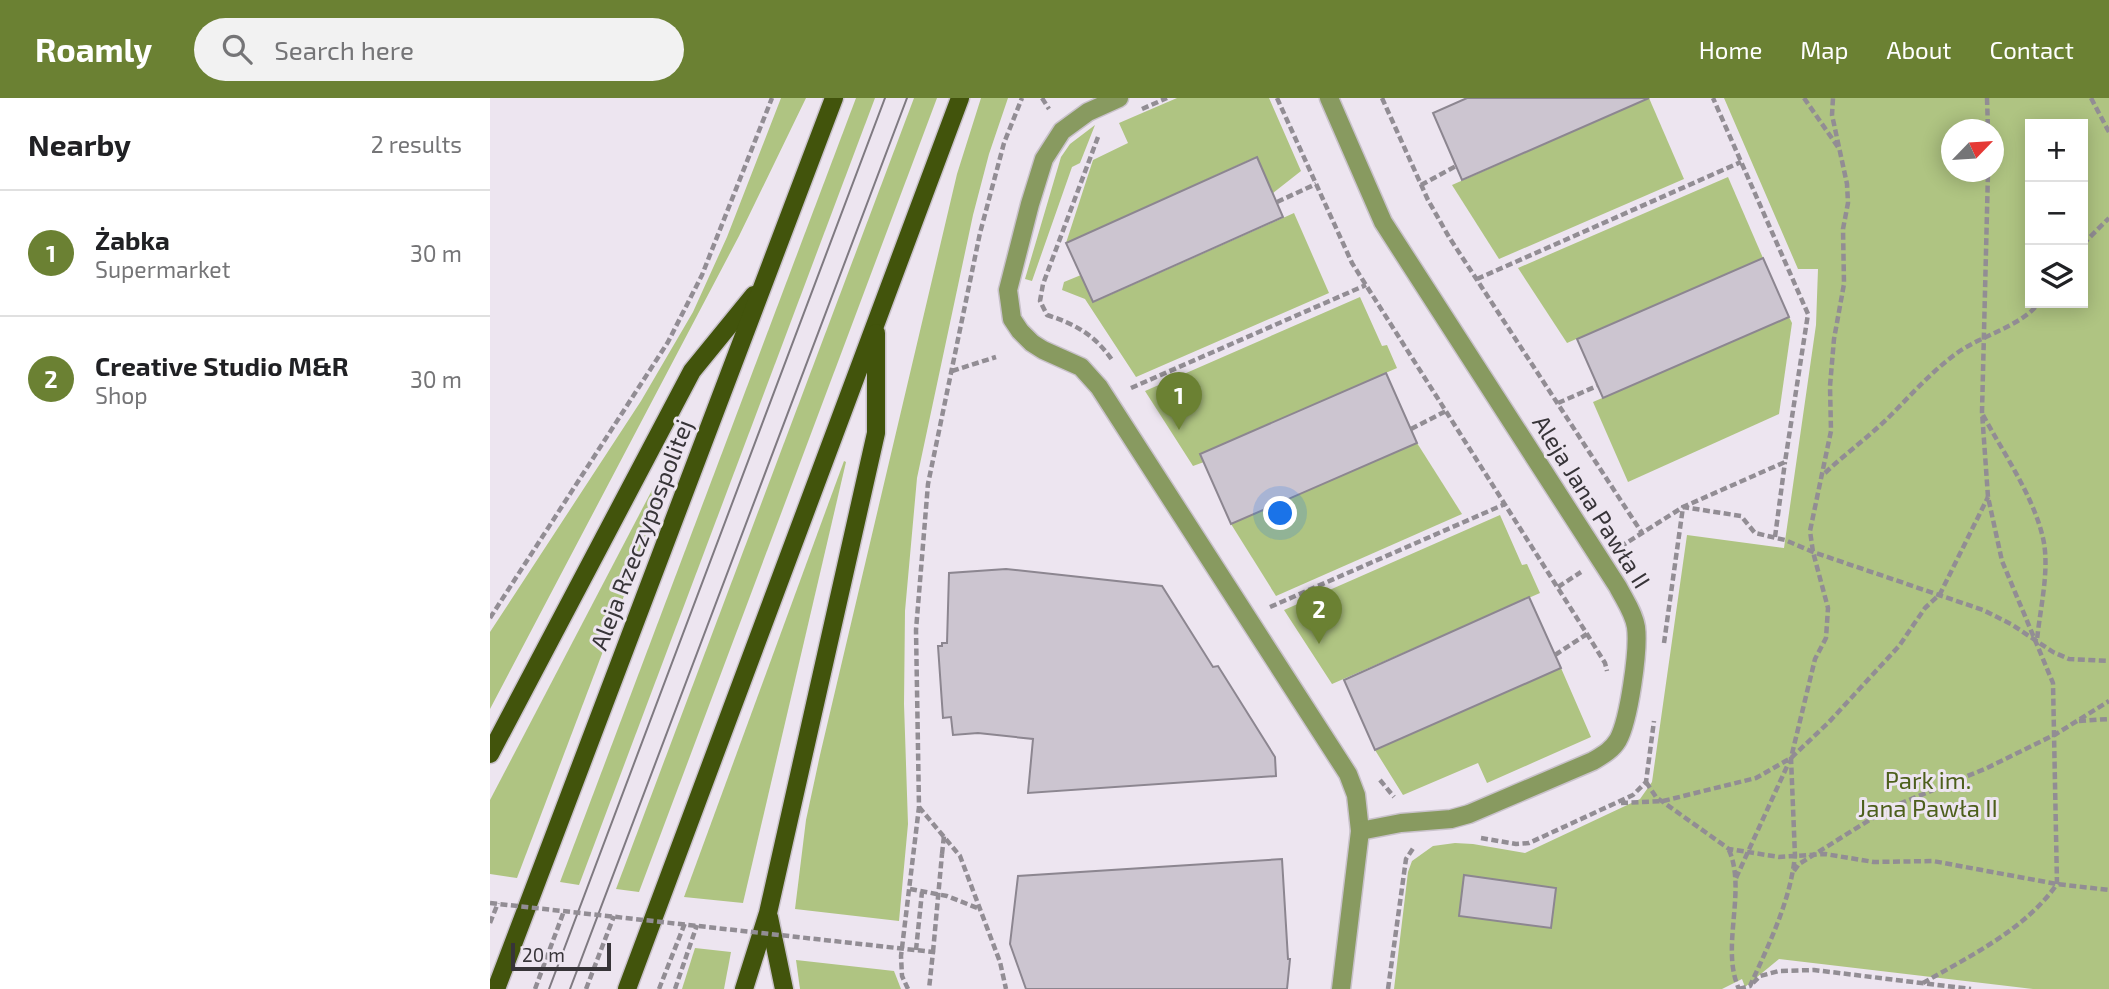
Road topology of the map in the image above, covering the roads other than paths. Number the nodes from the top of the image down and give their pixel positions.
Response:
1 (834, 98) edge
2 (960, 98) edge
3 (1119, 98) edge
4 (1329, 98) edge
5 (765, 281) junction
6 (877, 319) junction
7 (490, 754) edge
8 (1360, 831) junction
9 (768, 913) junction
10 (496, 989) edge
11 (627, 989) edge
12 (744, 989) edge
13 (784, 989) edge
14 (1341, 989) edge

1 - 5 main road, Aleja Rzeczypospolitej
2 - 6 main road
3 - 8 street
4 - 8 street, Aleja Jana Pawła II
5 - 7 main road
5 - 10 main road, Aleja Rzeczypospolitej
6 - 9 main road
6 - 11 main road
8 - 14 street
9 - 12 main road
9 - 13 main road

